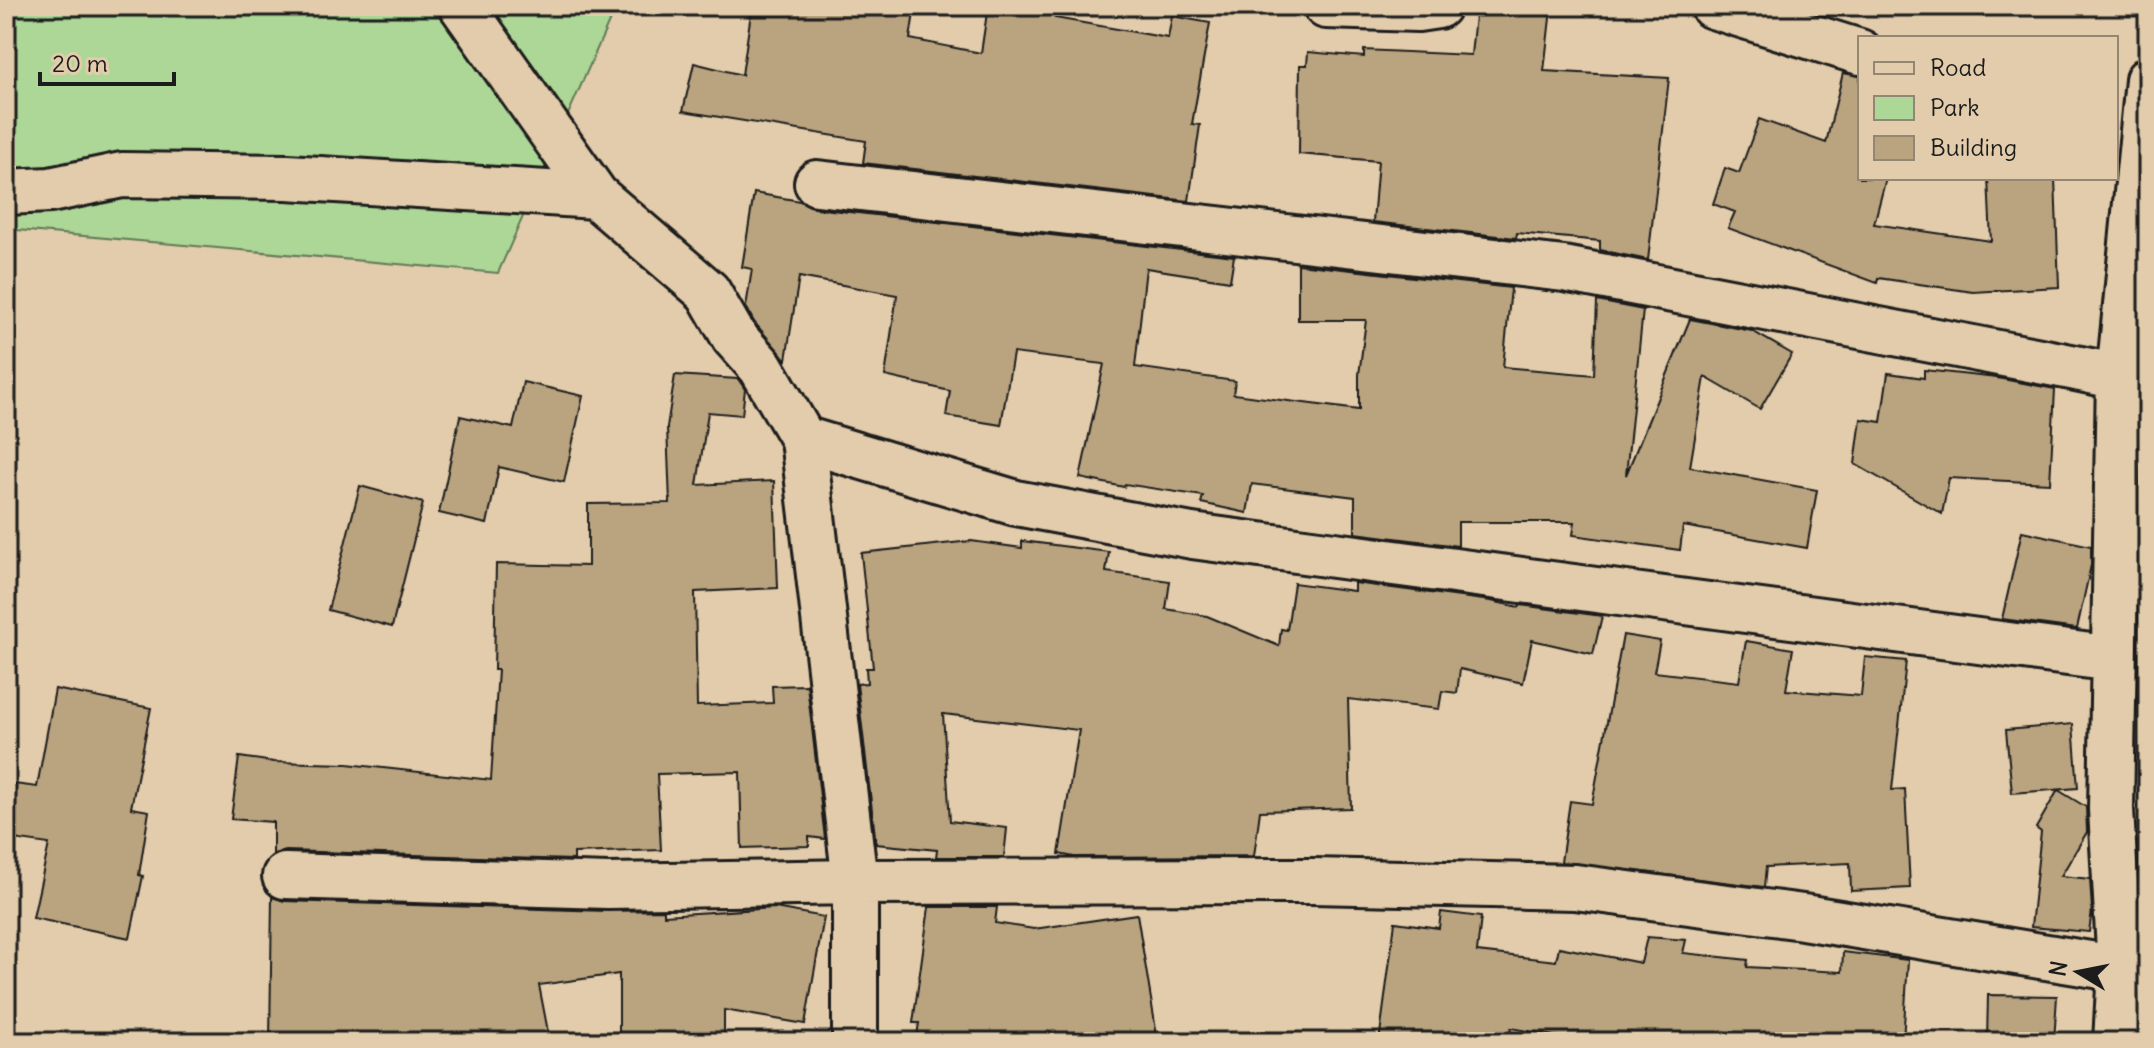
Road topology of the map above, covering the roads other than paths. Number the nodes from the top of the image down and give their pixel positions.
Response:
1 (462, 6) edge
2 (1326, 6) edge
3 (1438, 6) edge
4 (1713, 6) edge
5 (1858, 51) edge
6 (2148, 79) edge
7 (2118, 82) edge
8 (817, 183) dead end
9 (6, 192) edge
10 (596, 196) junction
11 (2134, 383) edge
12 (803, 439) junction
13 (2113, 659) junction
14 (2129, 809) edge
15 (285, 876) dead end
16 (855, 882) junction
17 (2120, 969) junction
18 (855, 1042) edge
19 (2116, 1042) edge

1 - 10 street
2 - 3 street
4 - 5 street
6 - 7 street
6 - 11 street
8 - 11 street
9 - 10 street
10 - 12 street
11 - 13 street
12 - 13 street
12 - 16 street
13 - 14 street
14 - 17 street
15 - 16 street
16 - 17 street
16 - 18 street
17 - 19 street

